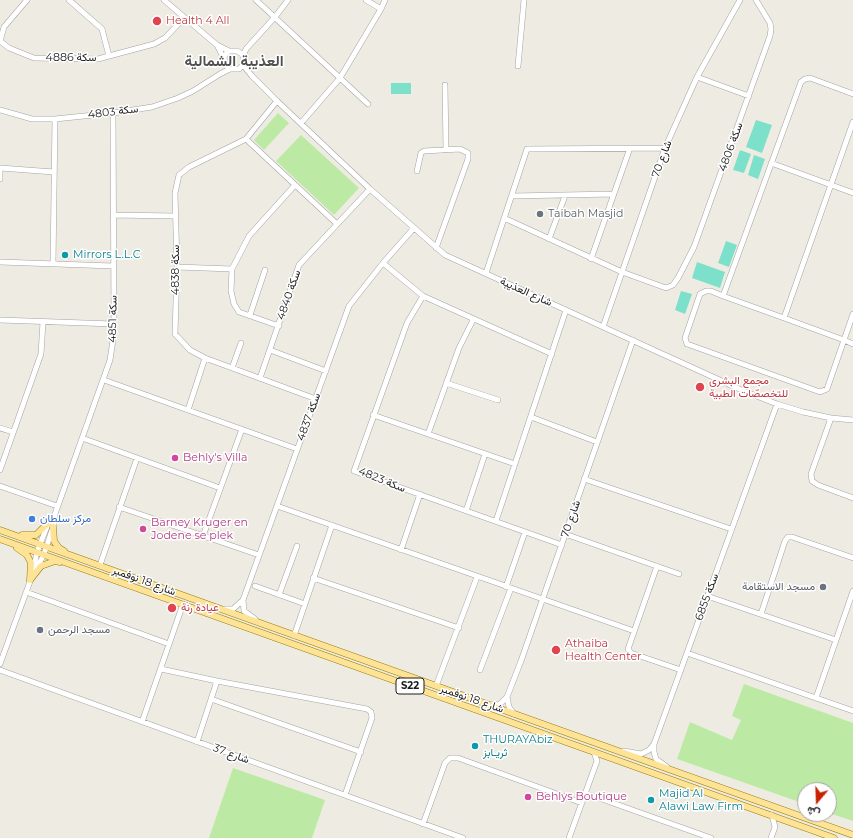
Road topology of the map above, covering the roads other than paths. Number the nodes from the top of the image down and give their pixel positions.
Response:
1 (27, 0) edge
2 (69, 0) edge
3 (164, 0) edge
4 (256, 0) edge
5 (288, 0) edge
6 (366, 0) edge
7 (384, 0) edge
8 (524, 0) edge
9 (740, 0) edge
10 (756, 0) edge
11 (381, 9) junction
12 (275, 17) junction
13 (184, 18) junction
14 (217, 45) junction
15 (229, 51) junction
16 (241, 54) junction
17 (109, 56) junction
18 (224, 62) junction
19 (243, 65) junction
20 (518, 66) dead end
21 (230, 69) junction
22 (237, 70) junction
23 (220, 74) junction
24 (252, 76) junction
25 (697, 77) junction
26 (340, 78) junction
27 (445, 85) dead end
28 (853, 94) edge
29 (749, 96) junction
30 (277, 101) junction
31 (368, 104) dead end
32 (0, 110) edge
33 (113, 114) junction
34 (55, 118) junction
35 (853, 122) edge
36 (301, 123) junction
37 (246, 139) junction
38 (630, 148) junction
39 (665, 148) junction
40 (446, 150) junction
41 (771, 163) junction
42 (0, 168) edge
43 (416, 171) dead end
44 (54, 172) junction
45 (0, 178) edge
46 (295, 185) junction
47 (831, 185) junction
48 (370, 189) junction
49 (853, 193) edge
50 (614, 194) junction
51 (512, 196) junction
52 (565, 196) junction
53 (113, 215) junction
54 (175, 216) junction
55 (504, 218) junction
56 (337, 224) junction
57 (414, 228) junction
58 (550, 239) junction
59 (436, 248) junction
60 (591, 258) junction
61 (0, 262) edge
62 (384, 263) junction
63 (53, 264) junction
64 (113, 266) junction
65 (177, 267) junction
66 (232, 269) junction
67 (265, 270) dead end
68 (622, 272) junction
69 (486, 274) junction
70 (423, 296) junction
71 (723, 296) junction
72 (566, 310) junction
73 (853, 314) edge
74 (250, 316) junction
75 (784, 318) junction
76 (0, 320) edge
77 (473, 320) junction
78 (43, 322) junction
79 (114, 324) junction
80 (279, 326) junction
81 (603, 327) junction
82 (633, 340) junction
83 (844, 340) junction
84 (241, 343) dead end
85 (853, 344) edge
86 (270, 350) junction
87 (552, 354) junction
88 (205, 358) junction
89 (232, 368) junction
90 (326, 371) junction
91 (260, 378) junction
92 (104, 380) junction
93 (446, 383) junction
94 (316, 399) junction
95 (498, 400) dead end
96 (777, 404) junction
97 (188, 410) junction
98 (373, 415) junction
99 (531, 417) junction
100 (831, 418) junction
101 (853, 420) edge
102 (0, 428) edge
103 (242, 429) junction
104 (13, 432) junction
105 (428, 434) junction
106 (82, 438) junction
107 (597, 442) junction
108 (297, 449) junction
109 (486, 454) junction
110 (137, 458) junction
111 (515, 464) junction
112 (0, 470) edge
113 (584, 479) junction
114 (0, 486) edge
115 (220, 488) junction
116 (420, 494) junction
117 (853, 498) edge
118 (57, 506) junction
119 (277, 506) junction
120 (119, 507) junction
121 (466, 511) junction
122 (496, 521) junction
123 (51, 524) junction
124 (332, 525) junction
125 (2, 530) edge
126 (732, 530) junction
127 (525, 532) junction
128 (566, 534) junction
129 (203, 536) junction
130 (1, 540) edge
131 (40, 544) junction
132 (562, 544) junction
133 (47, 546) junction
134 (297, 546) dead end
135 (401, 550) junction
136 (37, 552) junction
137 (44, 554) junction
138 (259, 555) junction
139 (80, 558) junction
140 (853, 558) edge
141 (67, 562) junction
142 (100, 565) junction
143 (657, 566) junction
144 (679, 574) dead end
145 (477, 576) junction
146 (31, 578) junction
147 (313, 578) junction
148 (255, 586) dead end
149 (508, 588) junction
150 (853, 591) edge
151 (26, 592) junction
152 (279, 595) junction
153 (708, 596) junction
154 (243, 600) junction
155 (543, 600) junction
156 (183, 604) junction
157 (305, 604) junction
158 (221, 609) junction
159 (761, 614) junction
160 (260, 623) junction
161 (459, 628) junction
162 (634, 631) junction
163 (294, 636) junction
164 (836, 640) junction
165 (169, 644) junction
166 (687, 653) junction
167 (0, 664) edge
168 (161, 669) junction
169 (0, 670) edge
170 (480, 670) dead end
171 (681, 670) junction
172 (217, 681) junction
173 (436, 686) junction
174 (507, 697) junction
175 (816, 698) junction
176 (212, 699) junction
177 (484, 703) junction
178 (853, 711) edge
179 (514, 714) junction
180 (142, 722) junction
181 (197, 742) junction
182 (654, 744) junction
183 (610, 748) junction
184 (361, 752) junction
185 (594, 752) junction
186 (605, 756) junction
187 (597, 761) junction
188 (691, 778) junction
189 (585, 793) junction
190 (346, 795) junction
191 (582, 803) junction
192 (772, 815) junction
193 (785, 820) junction
194 (423, 824) junction
195 (775, 827) junction
196 (853, 835) edge
197 (463, 838) edge
198 (569, 838) edge
199 (710, 838) edge
200 (771, 838) edge
201 (834, 838) edge

1 - 17 street, سكة 4886
2 - 17 street
3 - 13 street
4 - 12 street
5 - 12 street
6 - 11 street
7 - 11 street
8 - 20 street
9 - 25 street, شارع 70
10 - 29 street, سكة 4806
11 - 26 street
12 - 16 street
12 - 26 street
13 - 14 street
13 - 17 street, سكة 4886
14 - 15 street
14 - 18 street
15 - 16 street
15 - 18 street
16 - 19 street
18 - 21 street
18 - 23 street
19 - 22 street
19 - 24 street, شارع العذيبة
21 - 22 street
21 - 23 street, سكة 4803
22 - 24 street, شارع العذيبة
23 - 33 street, سكة 4803
24 - 30 street, شارع العذيبة
25 - 29 street
25 - 39 street, شارع 70
26 - 31 street
26 - 36 street
27 - 40 street
28 - 41 street
29 - 68 street, سكة 4806
30 - 36 street, شارع العذيبة
30 - 37 street, سكة 4838
32 - 34 street, سكة 4803
33 - 34 street, سكة 4803
33 - 53 street, سكة 4851
34 - 44 street
35 - 47 street
36 - 48 street, شارع العذيبة
37 - 46 street
37 - 54 street, سكة 4838
38 - 39 street
38 - 50 street
38 - 51 street
39 - 68 street, شارع 70
40 - 43 street
40 - 59 street
41 - 47 street
41 - 71 street
42 - 44 street
42 - 45 street
44 - 63 street
46 - 56 street
46 - 66 street
47 - 49 street
47 - 75 street
48 - 56 street, سكة 4840
48 - 57 street, شارع العذيبة
50 - 52 street
50 - 60 street
51 - 52 street
51 - 55 street
52 - 58 street
53 - 54 street
53 - 64 street, سكة 4851
54 - 65 street, سكة 4838
55 - 58 street
55 - 69 street
56 - 80 street, سكة 4840
57 - 59 street, شارع العذيبة
57 - 62 street, سكة 4837
58 - 60 street
59 - 69 street, شارع العذيبة
60 - 68 street
61 - 63 street
62 - 70 street
62 - 90 street, سكة 4837
63 - 64 street
64 - 79 street, سكة 4851
65 - 66 street
65 - 88 street, سكة 4838
66 - 74 street
67 - 74 street
68 - 81 street, شارع 70
69 - 72 street, شارع العذيبة
70 - 77 street
70 - 98 street, سكة 4823
71 - 75 street
71 - 83 street
72 - 81 street, شارع العذيبة
72 - 87 street
73 - 83 street
74 - 80 street
75 - 83 street
76 - 78 street
77 - 87 street
77 - 93 street
78 - 79 street
78 - 104 street
79 - 92 street, سكة 4851
80 - 86 street, سكة 4840
81 - 82 street, شارع العذيبة
82 - 96 street, شارع العذيبة
82 - 107 street, شارع 70
83 - 85 street
84 - 89 street
86 - 90 street
86 - 91 street, سكة 4840
87 - 99 street
88 - 89 street, سكة 4838
88 - 97 street
89 - 91 street, سكة 4838
90 - 94 street, سكة 4837
91 - 94 street, سكة 4838
92 - 97 street
92 - 106 street, سكة 4851
93 - 95 street
93 - 105 street
94 - 108 street, سكة 4837
96 - 100 street, شارع العذيبة
96 - 126 street, سكة 6855
97 - 103 street
98 - 105 street
98 - 116 street, سكة 4823
99 - 107 street
99 - 111 street
100 - 101 street, شارع العذيبة
100 - 117 street
102 - 104 street
103 - 108 street
103 - 115 street
104 - 112 street
105 - 109 street
106 - 110 street
106 - 118 street, سكة 4851
107 - 113 street, شارع 70
108 - 119 street, سكة 4837
109 - 111 street
109 - 121 street
110 - 115 street
110 - 120 street
111 - 122 street
113 - 126 street
113 - 128 street, شارع 70
114 - 118 street
115 - 129 street
116 - 121 street, سكة 4823
116 - 135 street
118 - 123 street, سكة 4851
119 - 124 street
119 - 138 street, سكة 4837
120 - 129 street
120 - 142 street
121 - 122 street, سكة 4823
122 - 127 street, سكة 4823
123 - 125 main road
123 - 131 street, سكة 4851
123 - 133 street, سكة 4851
123 - 139 main road
124 - 135 street
124 - 147 street
125 - 131 main road, شارع 18 نوفمبر / S22
126 - 153 street, سكة 6855
127 - 132 street, سكة 4823
127 - 149 street
128 - 132 street, شارع 70
128 - 143 street
129 - 138 street
130 - 136 main road, شارع 18 نوفمبر / S22
130 - 146 main road
131 - 133 main road, شارع 18 نوفمبر / S22
131 - 136 street, سكة 4851
132 - 155 street, شارع 70
133 - 137 street, سكة 4851
133 - 139 main road, شارع 18 نوفمبر / S22
134 - 152 street
135 - 145 street
136 - 137 main road, شارع 18 نوفمبر / S22
136 - 146 street, سكة 4851
137 - 141 main road, شارع 18 نوفمبر / S22
137 - 146 street, سكة 4851
138 - 154 street, سكة 4837
139 - 142 main road, شارع 18 نوفمبر / S22
140 - 159 street
141 - 146 main road
141 - 156 main road, شارع 18 نوفمبر / S22
142 - 158 main road, شارع 18 نوفمبر / S22
143 - 144 street
143 - 162 street
145 - 149 street
145 - 161 street
146 - 151 street, سكة 4851
147 - 157 street
147 - 161 street
148 - 152 street
149 - 155 street
149 - 170 street
150 - 164 street
151 - 165 street
151 - 167 street, سكة 4851
152 - 157 street
153 - 159 street
153 - 166 street, سكة 6855
154 - 158 street
154 - 160 street
155 - 162 street
155 - 174 street, شارع 70
156 - 165 street
156 - 185 main road, شارع 18 نوفمبر / S22
157 - 163 street
158 - 160 main road, شارع 18 نوفمبر / S22
159 - 164 street
160 - 163 main road, شارع 18 نوفمبر / S22
161 - 173 street
162 - 171 street
163 - 173 main road, شارع 18 نوفمبر / S22
164 - 175 street
165 - 168 street
166 - 171 street, سكة 6855
166 - 175 street
168 - 172 street
168 - 180 street
169 - 180 street, شارع 37
171 - 182 street, سكة 6855
172 - 176 street
172 - 184 street
173 - 177 main road, شارع 18 نوفمبر / S22
174 - 177 street
174 - 179 street
175 - 178 street
176 - 181 street
176 - 184 street
177 - 179 main road, شارع 18 نوفمبر / S22
179 - 183 main road, شارع 18 نوفمبر / S22
180 - 181 street, شارع 37
181 - 190 street, شارع 37
182 - 183 street
182 - 188 street
183 - 188 main road, شارع 18 نوفمبر / S22
184 - 190 street
185 - 186 main road, شارع 18 نوفمبر / S22
185 - 187 street
186 - 187 street
186 - 192 main road, شارع 18 نوفمبر / S22
187 - 189 street
188 - 196 main road, شارع 18 نوفمبر / S22
189 - 191 street
189 - 199 street
190 - 194 street, شارع 37
191 - 194 street
191 - 198 street
192 - 193 main road, شارع 18 نوفمبر / S22
192 - 195 street
193 - 195 street
193 - 201 main road, شارع 18 نوفمبر / S22
194 - 197 street, شارع 37
195 - 200 street

